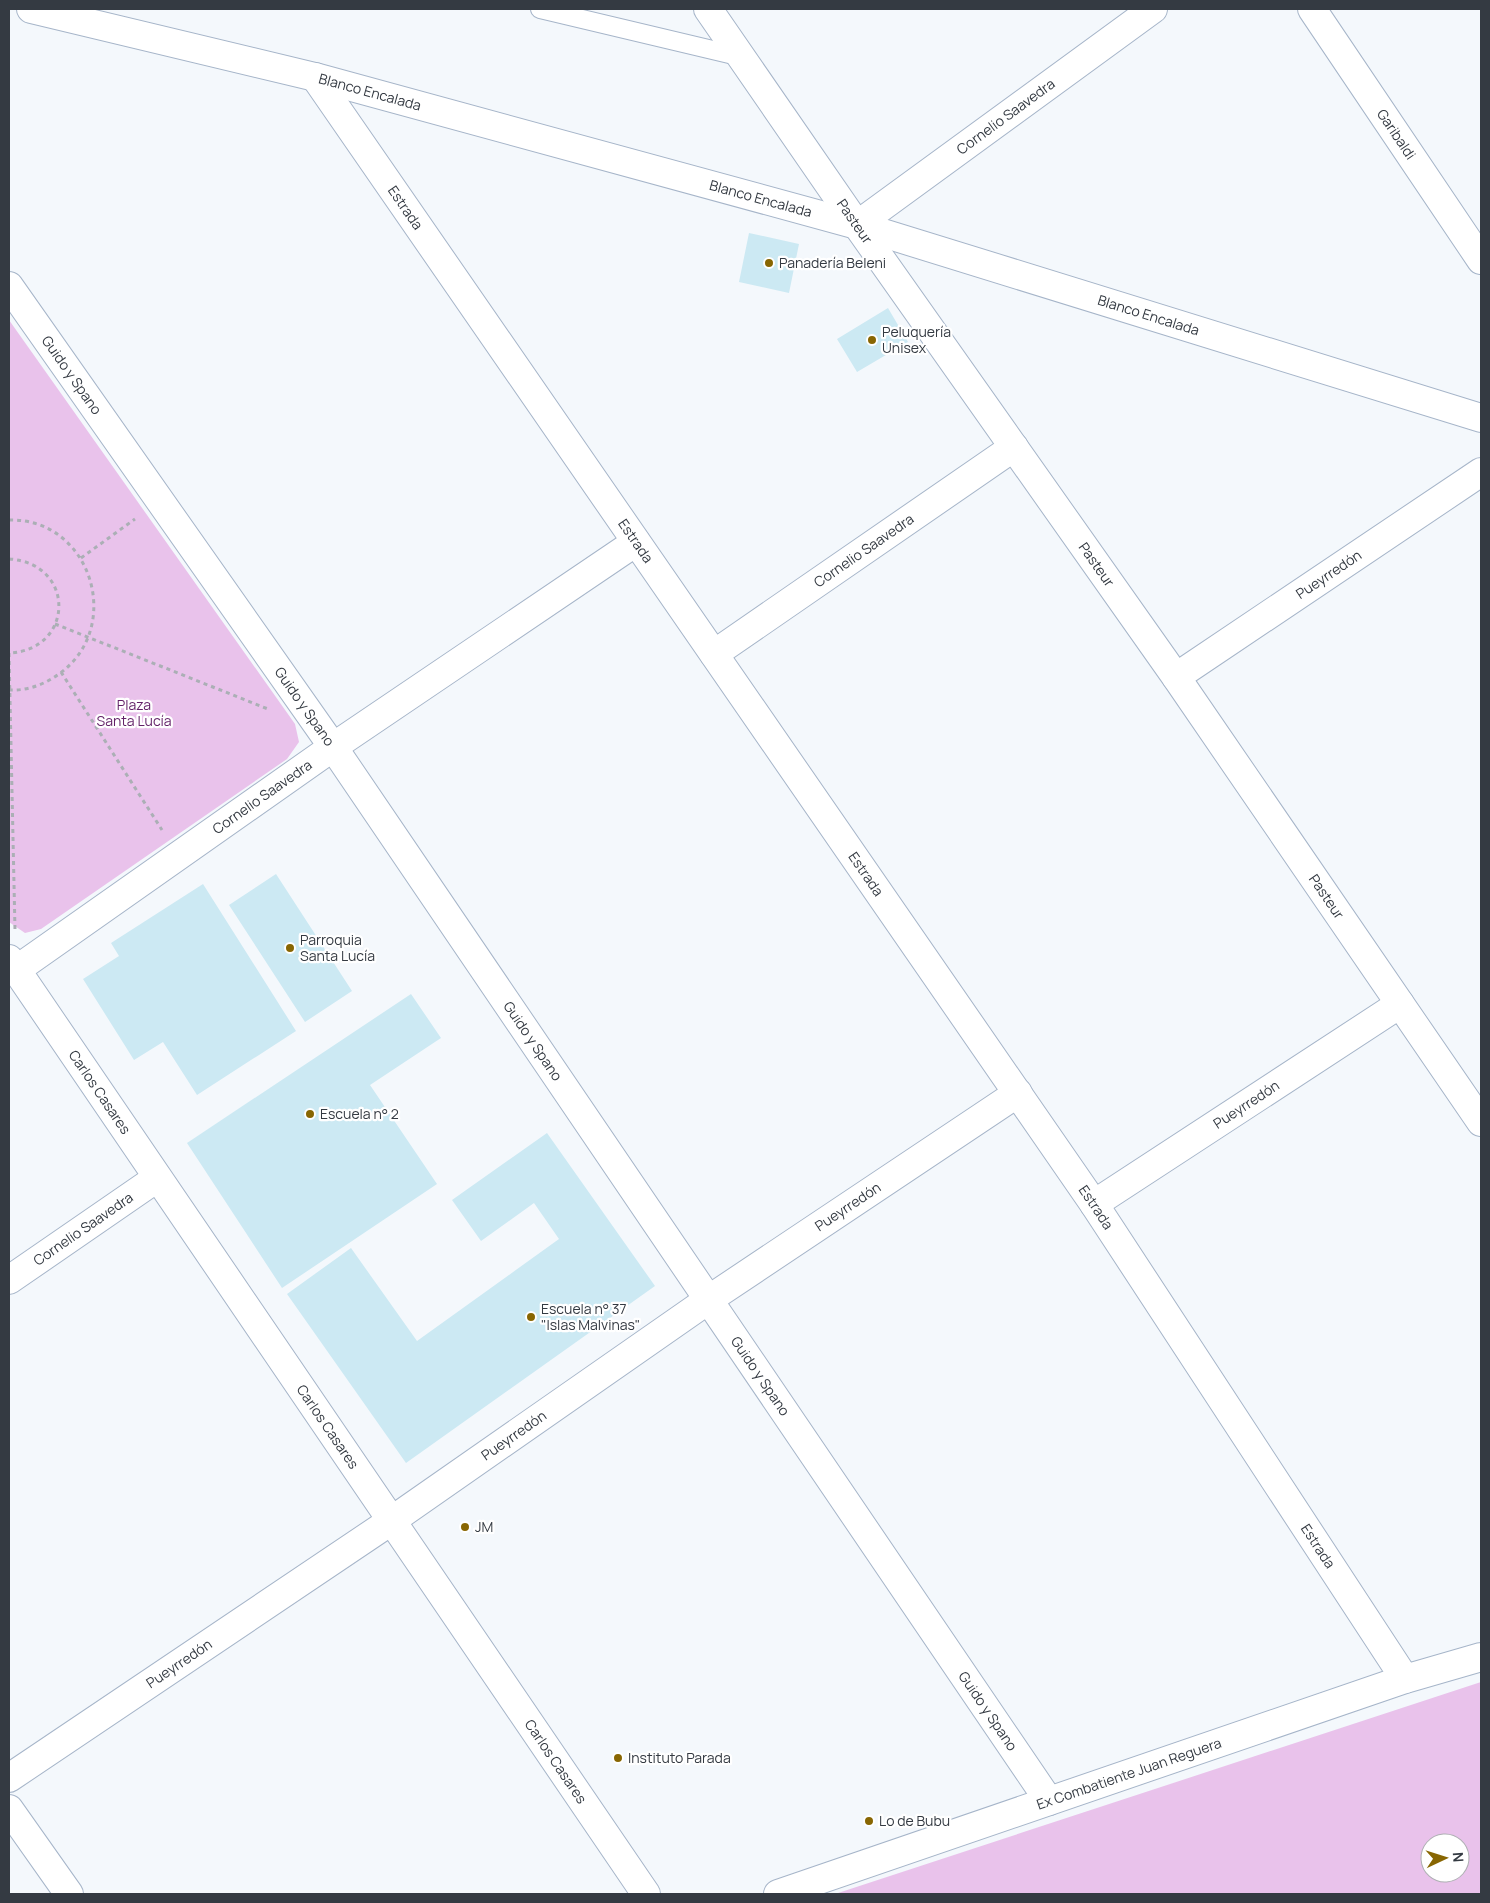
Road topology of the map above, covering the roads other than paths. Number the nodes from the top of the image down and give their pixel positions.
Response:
1 (31, 9) edge
2 (540, 9) edge
3 (708, 9) edge
4 (1153, 9) edge
5 (1312, 9) edge
6 (742, 57) junction
7 (315, 77) junction
8 (856, 225) junction
9 (1481, 260) edge
10 (9, 286) edge
11 (1481, 418) edge
12 (1014, 447) junction
13 (1481, 472) edge
14 (636, 542) junction
15 (714, 654) junction
16 (1176, 677) junction
17 (333, 747) junction
18 (12, 965) edge
19 (1400, 1004) junction
20 (1018, 1093) junction
21 (1481, 1122) edge
22 (158, 1178) junction
23 (1094, 1204) junction
24 (9, 1280) edge
25 (708, 1300) junction
26 (391, 1521) junction
27 (1481, 1657) edge
28 (1405, 1679) junction
29 (9, 1778) edge
30 (1049, 1801) junction
31 (9, 1809) edge
32 (69, 1894) edge
33 (646, 1894) edge
34 (778, 1894) edge

1 - 7 street, Blanco Encalada
2 - 6 lane
3 - 6 street, Pasteur
4 - 8 street, Cornelio Saavedra
5 - 9 street, Garibaldi
6 - 8 street, Pasteur
7 - 8 street, Blanco Encalada
7 - 14 street, Estrada
8 - 11 street, Blanco Encalada
8 - 12 street, Pasteur
10 - 17 street, Guido y Spano
12 - 15 street, Cornelio Saavedra
12 - 16 street, Pasteur
13 - 16 street, Pueyrredón
14 - 15 street, Estrada
14 - 17 street, Cornelio Saavedra
15 - 20 street, Estrada
16 - 19 street, Pasteur
17 - 18 street, Cornelio Saavedra
17 - 25 street, Guido y Spano
18 - 22 street, Carlos Casares
19 - 21 street, Pasteur
19 - 23 street, Pueyrredón
20 - 23 street, Estrada
20 - 25 street, Pueyrredón
22 - 24 street, Cornelio Saavedra
22 - 26 street, Carlos Casares
23 - 28 street, Estrada
25 - 26 street, Pueyrredón
25 - 30 street, Guido y Spano
26 - 29 street, Pueyrredón
26 - 33 street, Carlos Casares
27 - 28 street, Ex Combatiente Juan Reguera
28 - 30 street, Ex Combatiente Juan Reguera
30 - 34 street, Ex Combatiente Juan Reguera
31 - 32 street

